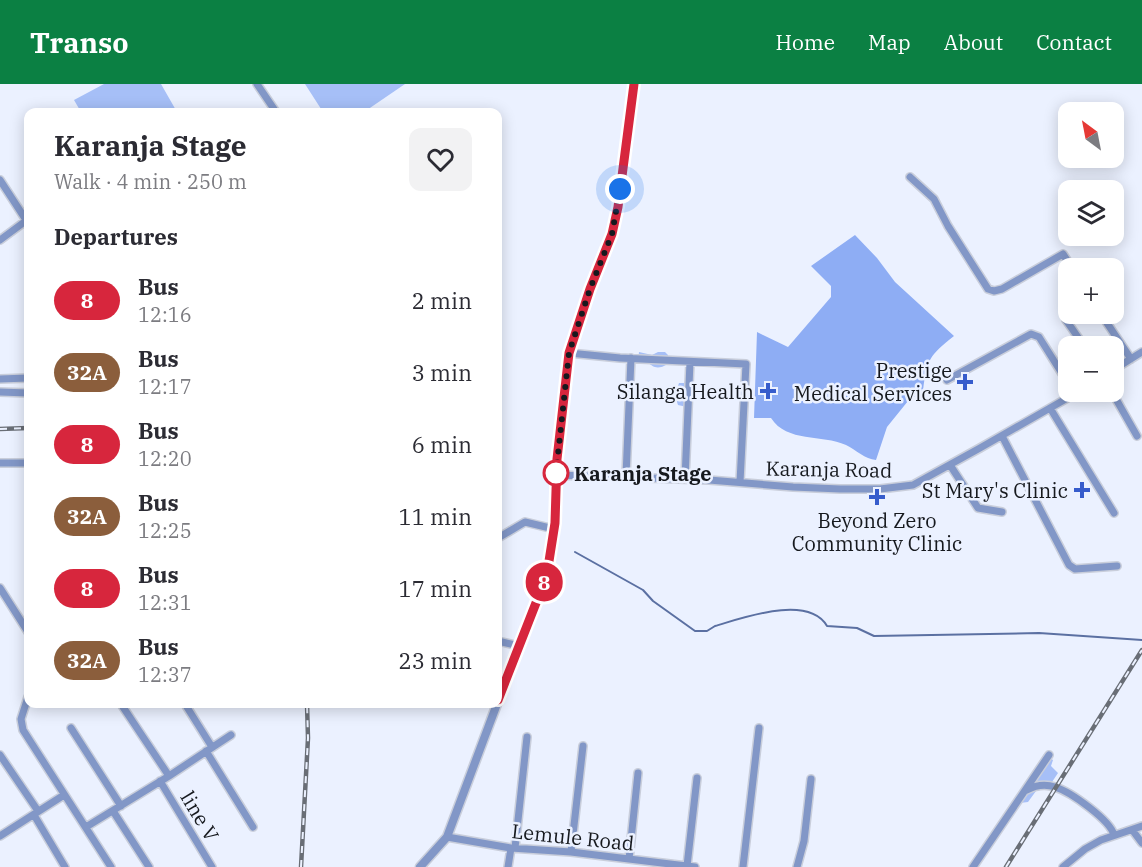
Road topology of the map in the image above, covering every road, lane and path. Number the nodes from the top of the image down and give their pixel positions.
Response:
1 (257, 84) edge
2 (634, 84) edge
3 (273, 108) edge
4 (910, 177) dead end
5 (0, 180) edge
6 (24, 215) edge
7 (24, 224) edge
8 (0, 240) edge
9 (1066, 258) edge
10 (1108, 324) edge
11 (1142, 352) edge
12 (569, 353) junction
13 (631, 358) junction
14 (1131, 359) junction
15 (690, 362) junction
16 (1124, 363) edge
17 (1058, 367) edge
18 (24, 378) edge
19 (0, 379) edge
20 (947, 380) dead end
21 (0, 392) edge
22 (24, 393) edge
23 (1059, 402) edge
24 (1118, 402) edge
25 (1050, 408) junction
26 (1002, 436) junction
27 (1137, 436) dead end
28 (0, 462) edge
29 (24, 463) edge
30 (950, 465) junction
31 (556, 474) junction
32 (626, 476) junction
33 (685, 479) junction
34 (740, 482) junction
35 (1002, 512) dead end
36 (1114, 513) dead end
37 (554, 529) junction
38 (502, 536) edge
39 (1117, 566) dead end
40 (0, 588) edge
41 (24, 626) edge
42 (502, 641) edge
43 (519, 646) junction
44 (502, 689) edge
45 (24, 708) edge
46 (124, 708) edge
47 (187, 708) edge
48 (495, 708) edge
49 (71, 728) dead end
50 (759, 728) dead end
51 (231, 735) dead end
52 (527, 737) dead end
53 (583, 746) dead end
54 (209, 749) junction
55 (1049, 754) dead end
56 (0, 755) edge
57 (638, 773) dead end
58 (169, 776) junction
59 (697, 778) dead end
60 (810, 779) dead end
61 (160, 782) junction
62 (1025, 791) junction
63 (64, 795) junction
64 (121, 806) junction
65 (113, 811) junction
66 (36, 813) junction
67 (1142, 826) edge
68 (86, 827) junction
69 (253, 827) dead end
70 (1133, 831) junction
71 (1114, 835) junction
72 (0, 836) edge
73 (447, 837) junction
74 (1142, 843) edge
75 (513, 848) junction
76 (571, 852) junction
77 (629, 859) junction
78 (691, 866) edge
79 (65, 867) edge
80 (111, 867) edge
81 (148, 867) edge
82 (212, 867) edge
83 (420, 867) edge
84 (508, 867) edge
85 (743, 867) edge
86 (796, 867) edge
87 (973, 867) edge
88 (1063, 867) edge

1 - 3 street
2 - 12 street
4 - 9 street
5 - 6 street
7 - 8 street
10 - 14 street
11 - 14 street
12 - 13 street
12 - 31 street
13 - 15 street
13 - 32 street
14 - 16 street
15 - 33 street
15 - 34 street
17 - 20 street
18 - 19 street
21 - 22 street
23 - 25 street, Karanja Road
24 - 27 street
25 - 26 street, Karanja Road
25 - 36 street
26 - 30 street, Karanja Road
26 - 39 street
28 - 29 street
30 - 34 street, Karanja Road
30 - 35 street
31 - 32 street, Karanja Road
31 - 37 street
32 - 33 street, Karanja Road
33 - 34 street, Karanja Road
37 - 38 street
37 - 43 street
40 - 41 street
42 - 43 street
43 - 44 street
45 - 63 street
46 - 58 street
47 - 54 street
48 - 73 street
49 - 64 street
50 - 85 street
51 - 54 street
52 - 75 street
53 - 76 street
54 - 58 street
54 - 69 street
55 - 62 street
56 - 66 street
57 - 77 street
58 - 61 street
59 - 78 street
60 - 86 street
61 - 64 street
61 - 82 street, line V
62 - 71 street
62 - 87 street
63 - 66 street
63 - 68 street
64 - 65 street
65 - 68 street
65 - 81 street
66 - 72 street
66 - 79 street
67 - 70 street
68 - 80 street
70 - 71 street
70 - 74 street
71 - 88 street
73 - 75 street, Lemule Road
73 - 83 street
75 - 76 street, Lemule Road
75 - 84 street
76 - 77 street, Lemule Road
77 - 78 street, Lemule Road

